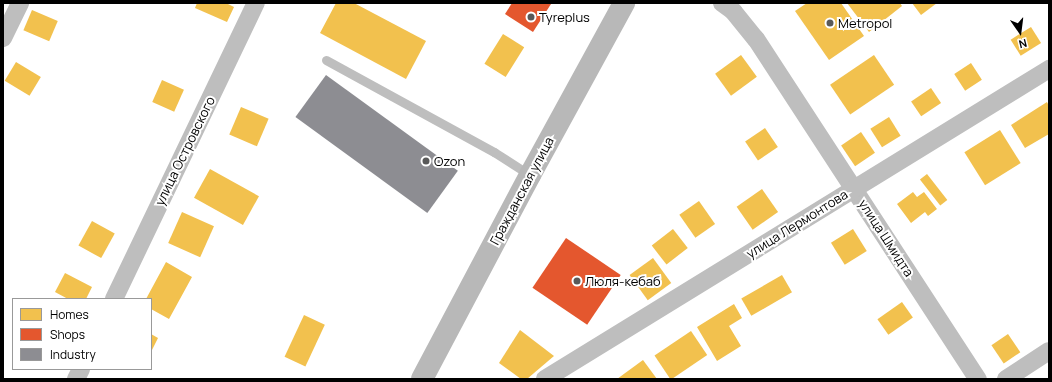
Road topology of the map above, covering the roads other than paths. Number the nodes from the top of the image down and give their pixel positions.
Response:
1 (20, 3) edge
2 (256, 3) edge
3 (624, 3) edge
4 (732, 6) edge
5 (3, 38) edge
6 (326, 60) dead end
7 (1049, 69) edge
8 (530, 175) junction
9 (854, 188) junction
10 (114, 298) edge
11 (1049, 351) edge
12 (80, 370) edge
13 (76, 379) edge
14 (422, 379) edge
15 (545, 379) edge
16 (978, 379) edge
17 (1006, 379) edge

1 - 5 street
2 - 10 street, улица Островского
3 - 8 main road, Гражданская улица
4 - 9 street, улица Шмидта
6 - 8 lane
7 - 9 street, улица Лермонтова
8 - 14 main road, Гражданская улица
9 - 15 street, улица Лермонтова
9 - 16 street, улица Шмидта
11 - 17 street
12 - 13 street

